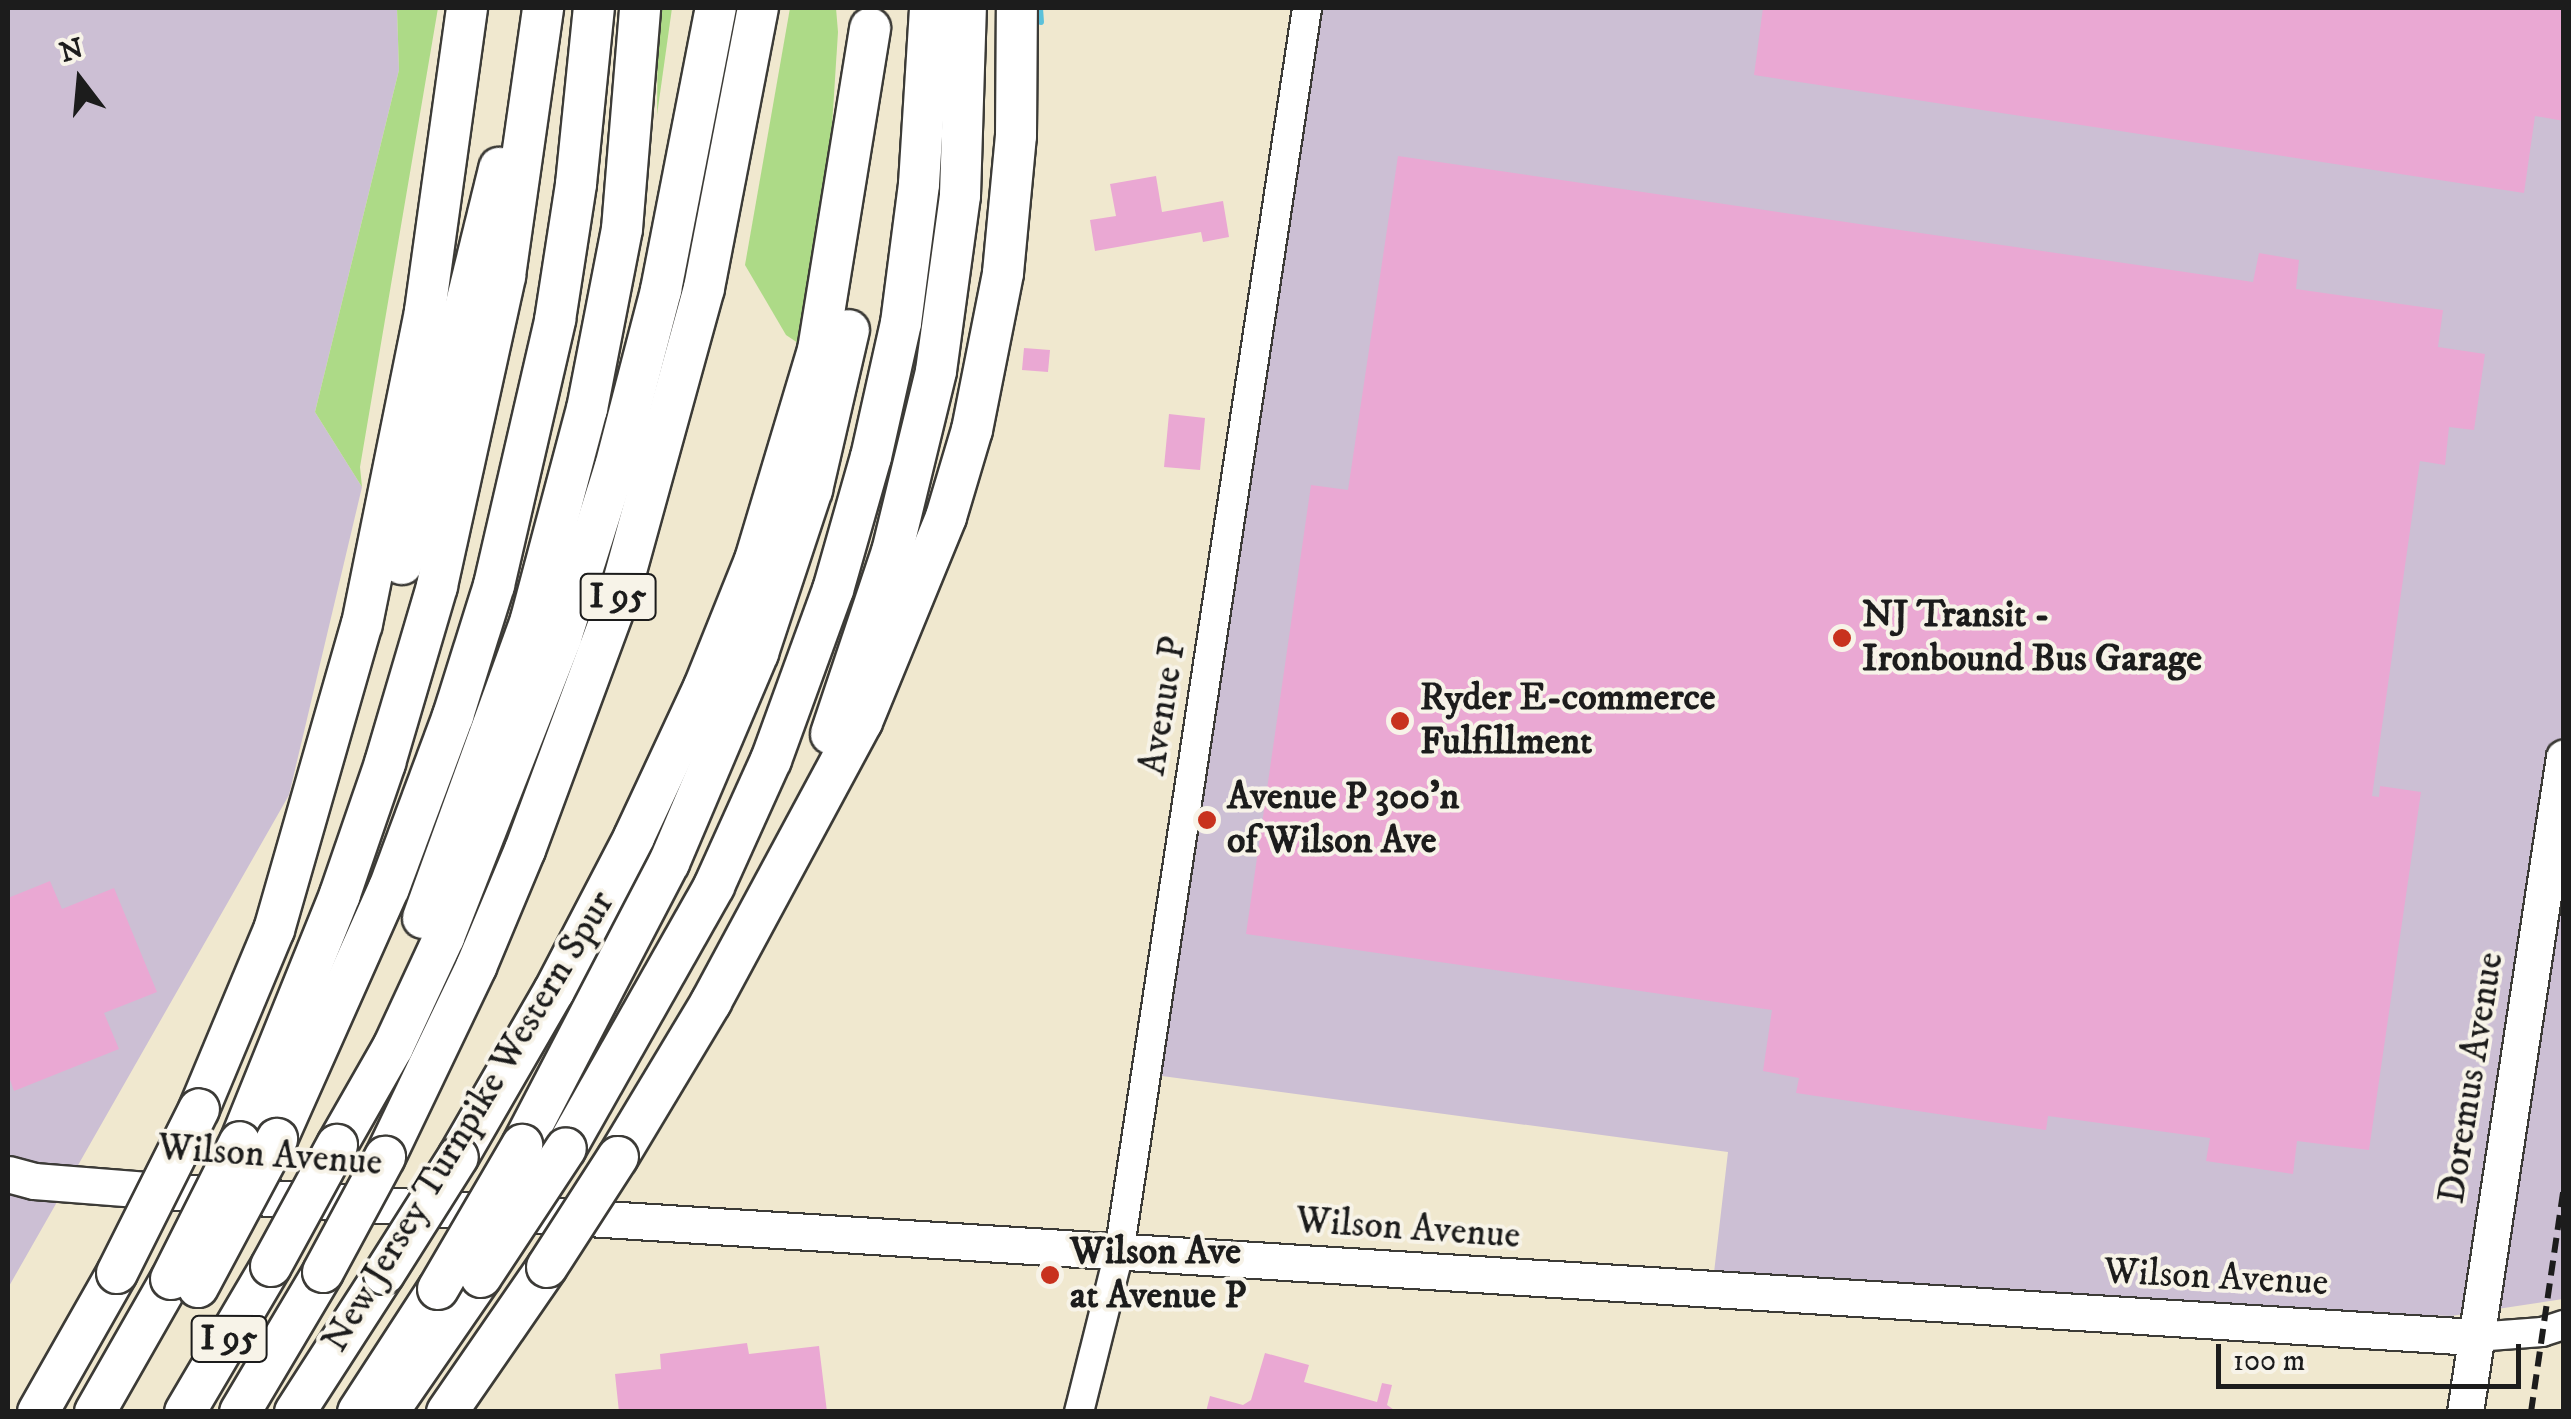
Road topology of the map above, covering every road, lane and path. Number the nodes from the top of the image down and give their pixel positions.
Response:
1 (467, 8) edge
2 (526, 8) edge
3 (543, 8) edge
4 (594, 8) edge
5 (640, 8) edge
6 (716, 8) edge
7 (758, 8) edge
8 (930, 8) edge
9 (966, 8) edge
10 (1016, 8) edge
11 (1307, 8) edge
12 (871, 18) edge
13 (2564, 757) edge
14 (798, 838) junction
15 (263, 958) junction
16 (258, 1140) junction
17 (338, 1144) junction
18 (8, 1174) edge
19 (160, 1191) junction
20 (1119, 1253) junction
21 (185, 1283) junction
22 (2564, 1325) edge
23 (2476, 1336) junction
24 (38, 1412) edge
25 (95, 1412) edge
26 (124, 1412) edge
27 (186, 1412) edge
28 (240, 1412) edge
29 (295, 1412) edge
30 (358, 1412) edge
31 (388, 1412) edge
32 (447, 1412) edge
33 (1079, 1412) edge
34 (2465, 1412) edge

1 - 15 highway
2 - 15 highway
3 - 16 highway, I 95
4 - 16 highway, I 95
5 - 17 highway, I 95
6 - 17 highway, I 95
7 - 28 highway, I 95, bridge
8 - 31 highway, bridge
9 - 14 highway
10 - 14 highway
11 - 20 street, Avenue P
12 - 29 highway, New Jersey Turnpike Western Spur / I 95, bridge
12 - 30 highway, New Jersey Turnpike Western Spur / I 95, bridge
13 - 23 main road, Doremus Avenue
14 - 32 highway, bridge
15 - 19 highway, bridge
16 - 21 highway, I 95, bridge
17 - 27 highway, I 95, bridge
18 - 19 main road, Wilson Avenue
19 - 20 main road, Wilson Avenue
19 - 24 highway, bridge
20 - 23 main road, Wilson Avenue
20 - 33 street, Avenue P
21 - 25 highway, I 95
21 - 26 highway, I 95
22 - 23 street, Wilson Avenue
23 - 34 main road, Doremus Avenue

